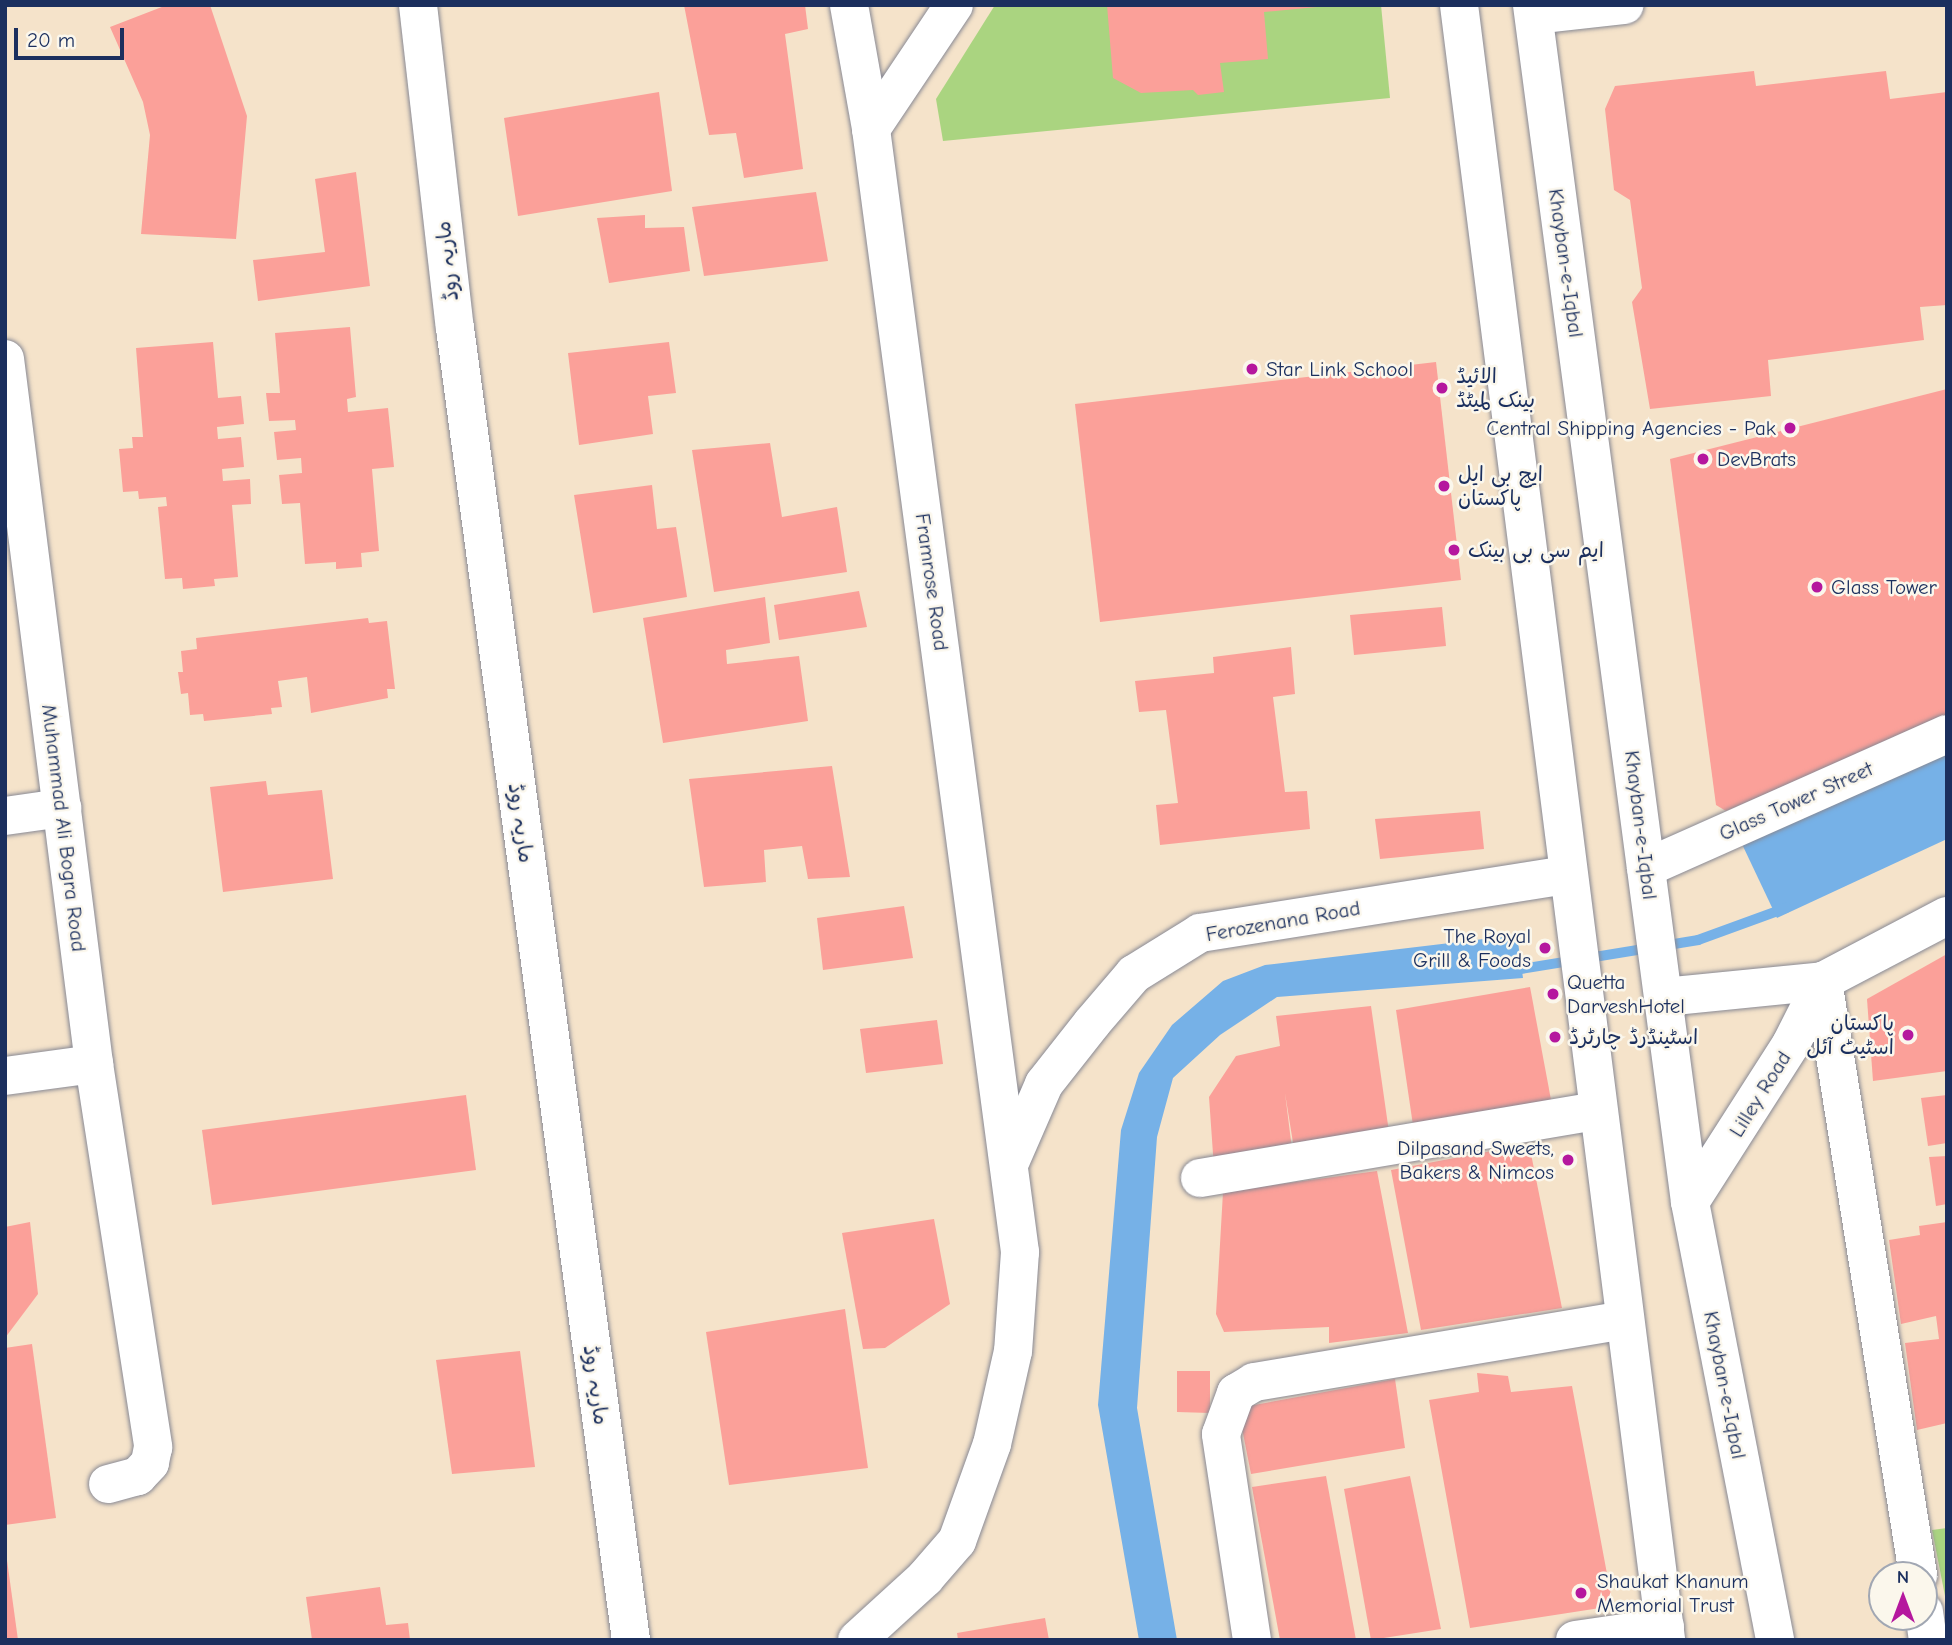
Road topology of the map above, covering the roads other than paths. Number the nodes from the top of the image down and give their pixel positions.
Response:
1 (418, 5) edge
2 (849, 5) edge
3 (954, 5) edge
4 (1459, 5) edge
5 (1624, 5) edge
6 (1548, 9) edge
7 (871, 129) junction
8 (5, 359) edge
9 (1947, 734) edge
10 (62, 808) junction
11 (5, 816) edge
12 (1646, 869) junction
13 (1566, 875) junction
14 (1947, 916) edge
15 (1823, 981) junction
16 (1664, 997) junction
17 (93, 1064) junction
18 (5, 1076) edge
19 (1597, 1111) junction
20 (1011, 1160) junction
21 (1199, 1178) dead end
22 (1690, 1202) junction
23 (1624, 1320) junction
24 (108, 1484) dead end
25 (1916, 1561) edge
26 (1665, 1633) edge
27 (631, 1640) edge
28 (857, 1640) edge
29 (1252, 1640) edge
30 (1575, 1640) edge
31 (1775, 1640) edge

1 - 27 street, ماریہ روڈ
2 - 7 street, Framrose Road
3 - 7 street
4 - 13 street
5 - 6 street
6 - 12 street, Khayban-e-Iqbal
7 - 20 street, Framrose Road
8 - 10 street, Muhammad Ali Bogra Road
9 - 12 street, Glass Tower Street
10 - 11 street
10 - 17 street, Muhammad Ali Bogra Road
12 - 16 street, Khayban-e-Iqbal
13 - 19 street
13 - 20 street, Ferozenana Road
14 - 15 street
15 - 16 street
15 - 22 street, Lilley Road
15 - 25 street
16 - 22 street, Khayban-e-Iqbal
17 - 18 street
17 - 24 street, Muhammad Ali Bogra Road
19 - 21 street
19 - 23 street
20 - 28 street, Ferozenana Road
22 - 31 street, Khayban-e-Iqbal
23 - 26 street
23 - 29 street
26 - 30 street

